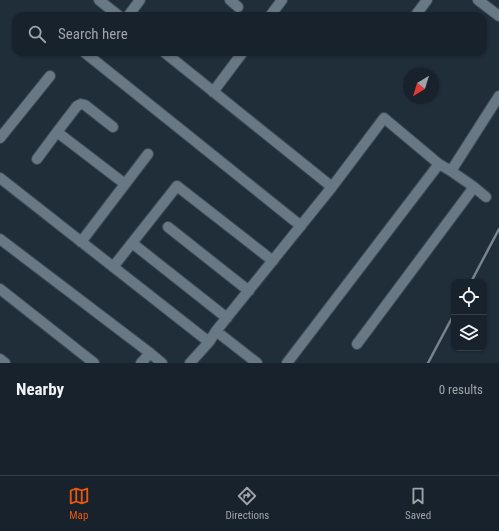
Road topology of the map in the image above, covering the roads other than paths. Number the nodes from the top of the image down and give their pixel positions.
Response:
1 (99, 0) edge
2 (140, 0) edge
3 (230, 0) edge
4 (282, 0) edge
5 (427, 0) edge
6 (478, 0) edge
7 (238, 7) dead end
8 (497, 10) edge
9 (114, 12) edge
10 (131, 12) edge
11 (273, 12) edge
12 (418, 12) edge
13 (89, 56) edge
14 (169, 56) edge
15 (240, 56) edge
16 (50, 76) dead end
17 (214, 92) junction
18 (499, 96) edge
19 (113, 127) dead end
20 (57, 132) junction
21 (0, 138) edge
22 (148, 154) dead end
23 (37, 159) dead end
24 (439, 164) junction
25 (451, 171) junction
26 (0, 178) edge
27 (125, 184) junction
28 (332, 187) junction
29 (474, 187) junction
30 (486, 197) dead end
31 (301, 226) junction
32 (168, 227) dead end
33 (0, 239) edge
34 (81, 242) junction
35 (132, 243) junction
36 (273, 261) junction
37 (113, 267) junction
38 (0, 289) edge
39 (249, 291) junction
40 (227, 318) junction
41 (216, 331) junction
42 (208, 342) junction
43 (357, 344) dead end
44 (150, 353) junction
45 (0, 359) edge
46 (5, 363) edge
47 (94, 363) edge
48 (141, 363) edge
49 (162, 363) edge
50 (190, 363) edge
51 (256, 363) edge
52 (288, 363) edge

1 - 9 street
2 - 10 street
3 - 7 street
4 - 11 street
5 - 12 street
6 - 8 street
13 - 31 street
14 - 17 street
15 - 17 street
16 - 21 street
17 - 28 street
18 - 25 street
19 - 20 street
20 - 23 street
20 - 27 street
22 - 27 street
24 - 25 street
24 - 28 street
24 - 52 street
25 - 29 street
26 - 34 street
27 - 34 street
28 - 31 street
29 - 30 street
29 - 43 street
31 - 36 street
32 - 39 street
33 - 44 street
34 - 37 street
35 - 36 street
35 - 37 street
35 - 40 street
36 - 39 street
37 - 42 street
38 - 47 street
39 - 40 street
40 - 41 street
41 - 42 street
41 - 51 street
42 - 50 street
44 - 48 street
44 - 49 street
45 - 46 street

